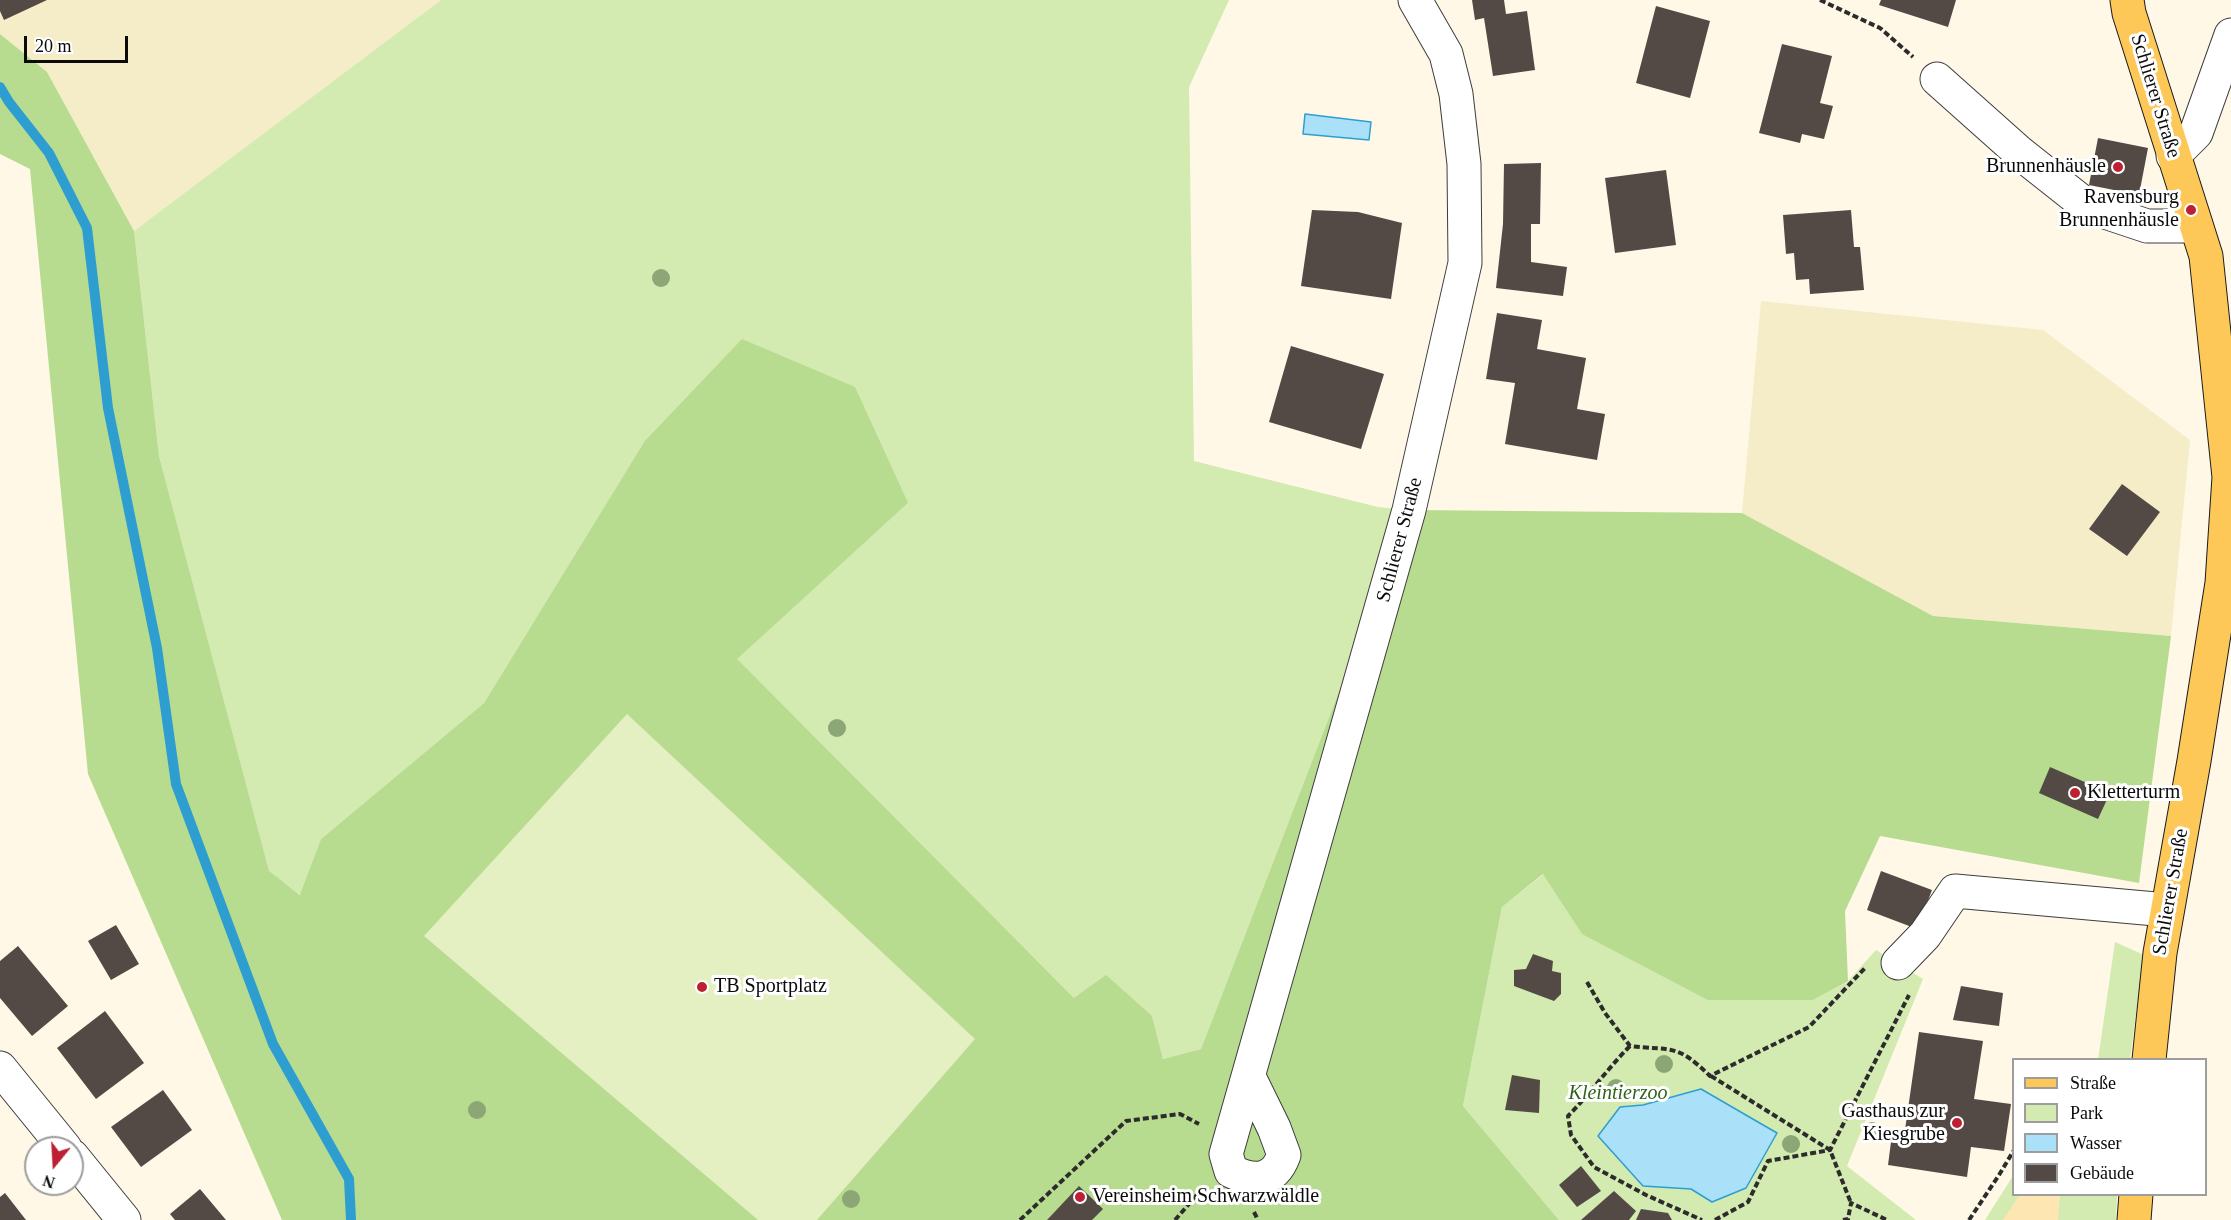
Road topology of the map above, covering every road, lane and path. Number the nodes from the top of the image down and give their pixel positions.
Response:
1 (1415, 0) edge
2 (1820, 0) edge
3 (2127, 0) edge
4 (2231, 35) edge
5 (1937, 79) joint
6 (2173, 156) junction
7 (2196, 225) junction
8 (2167, 910) junction
9 (1898, 963) junction
10 (1587, 982) dead end
11 (1630, 1046) junction
12 (2149, 1058) edge
13 (0, 1068) edge
14 (1710, 1076) junction
15 (1249, 1077) junction
16 (55, 1136) edge
17 (1830, 1150) junction
18 (2012, 1151) edge
19 (84, 1171) edge
20 (1231, 1171) junction
21 (2136, 1196) edge
22 (1851, 1203) junction
23 (124, 1220) edge
24 (1020, 1220) edge
25 (1702, 1220) edge
26 (1715, 1220) edge
27 (1842, 1220) edge
28 (1887, 1220) edge
29 (1969, 1220) edge
30 (2133, 1220) edge

1 - 15 street, Schlierer Straße
2 - 5 path
3 - 6 main road, Schlierer Straße
4 - 6 street
5 - 7 street
6 - 7 main road, Schlierer Straße
7 - 8 main road, Schlierer Straße
8 - 9 street
8 - 12 main road, Schlierer Straße
9 - 14 path
9 - 17 path
10 - 11 path
11 - 14 path
11 - 25 path
13 - 16 street
14 - 17 path
15 - 20 street, Schlierer Straße
15 - 20 street
17 - 22 path
17 - 26 path
18 - 29 path
19 - 23 street
20 - 24 path
21 - 30 main road
22 - 27 path
22 - 28 path

